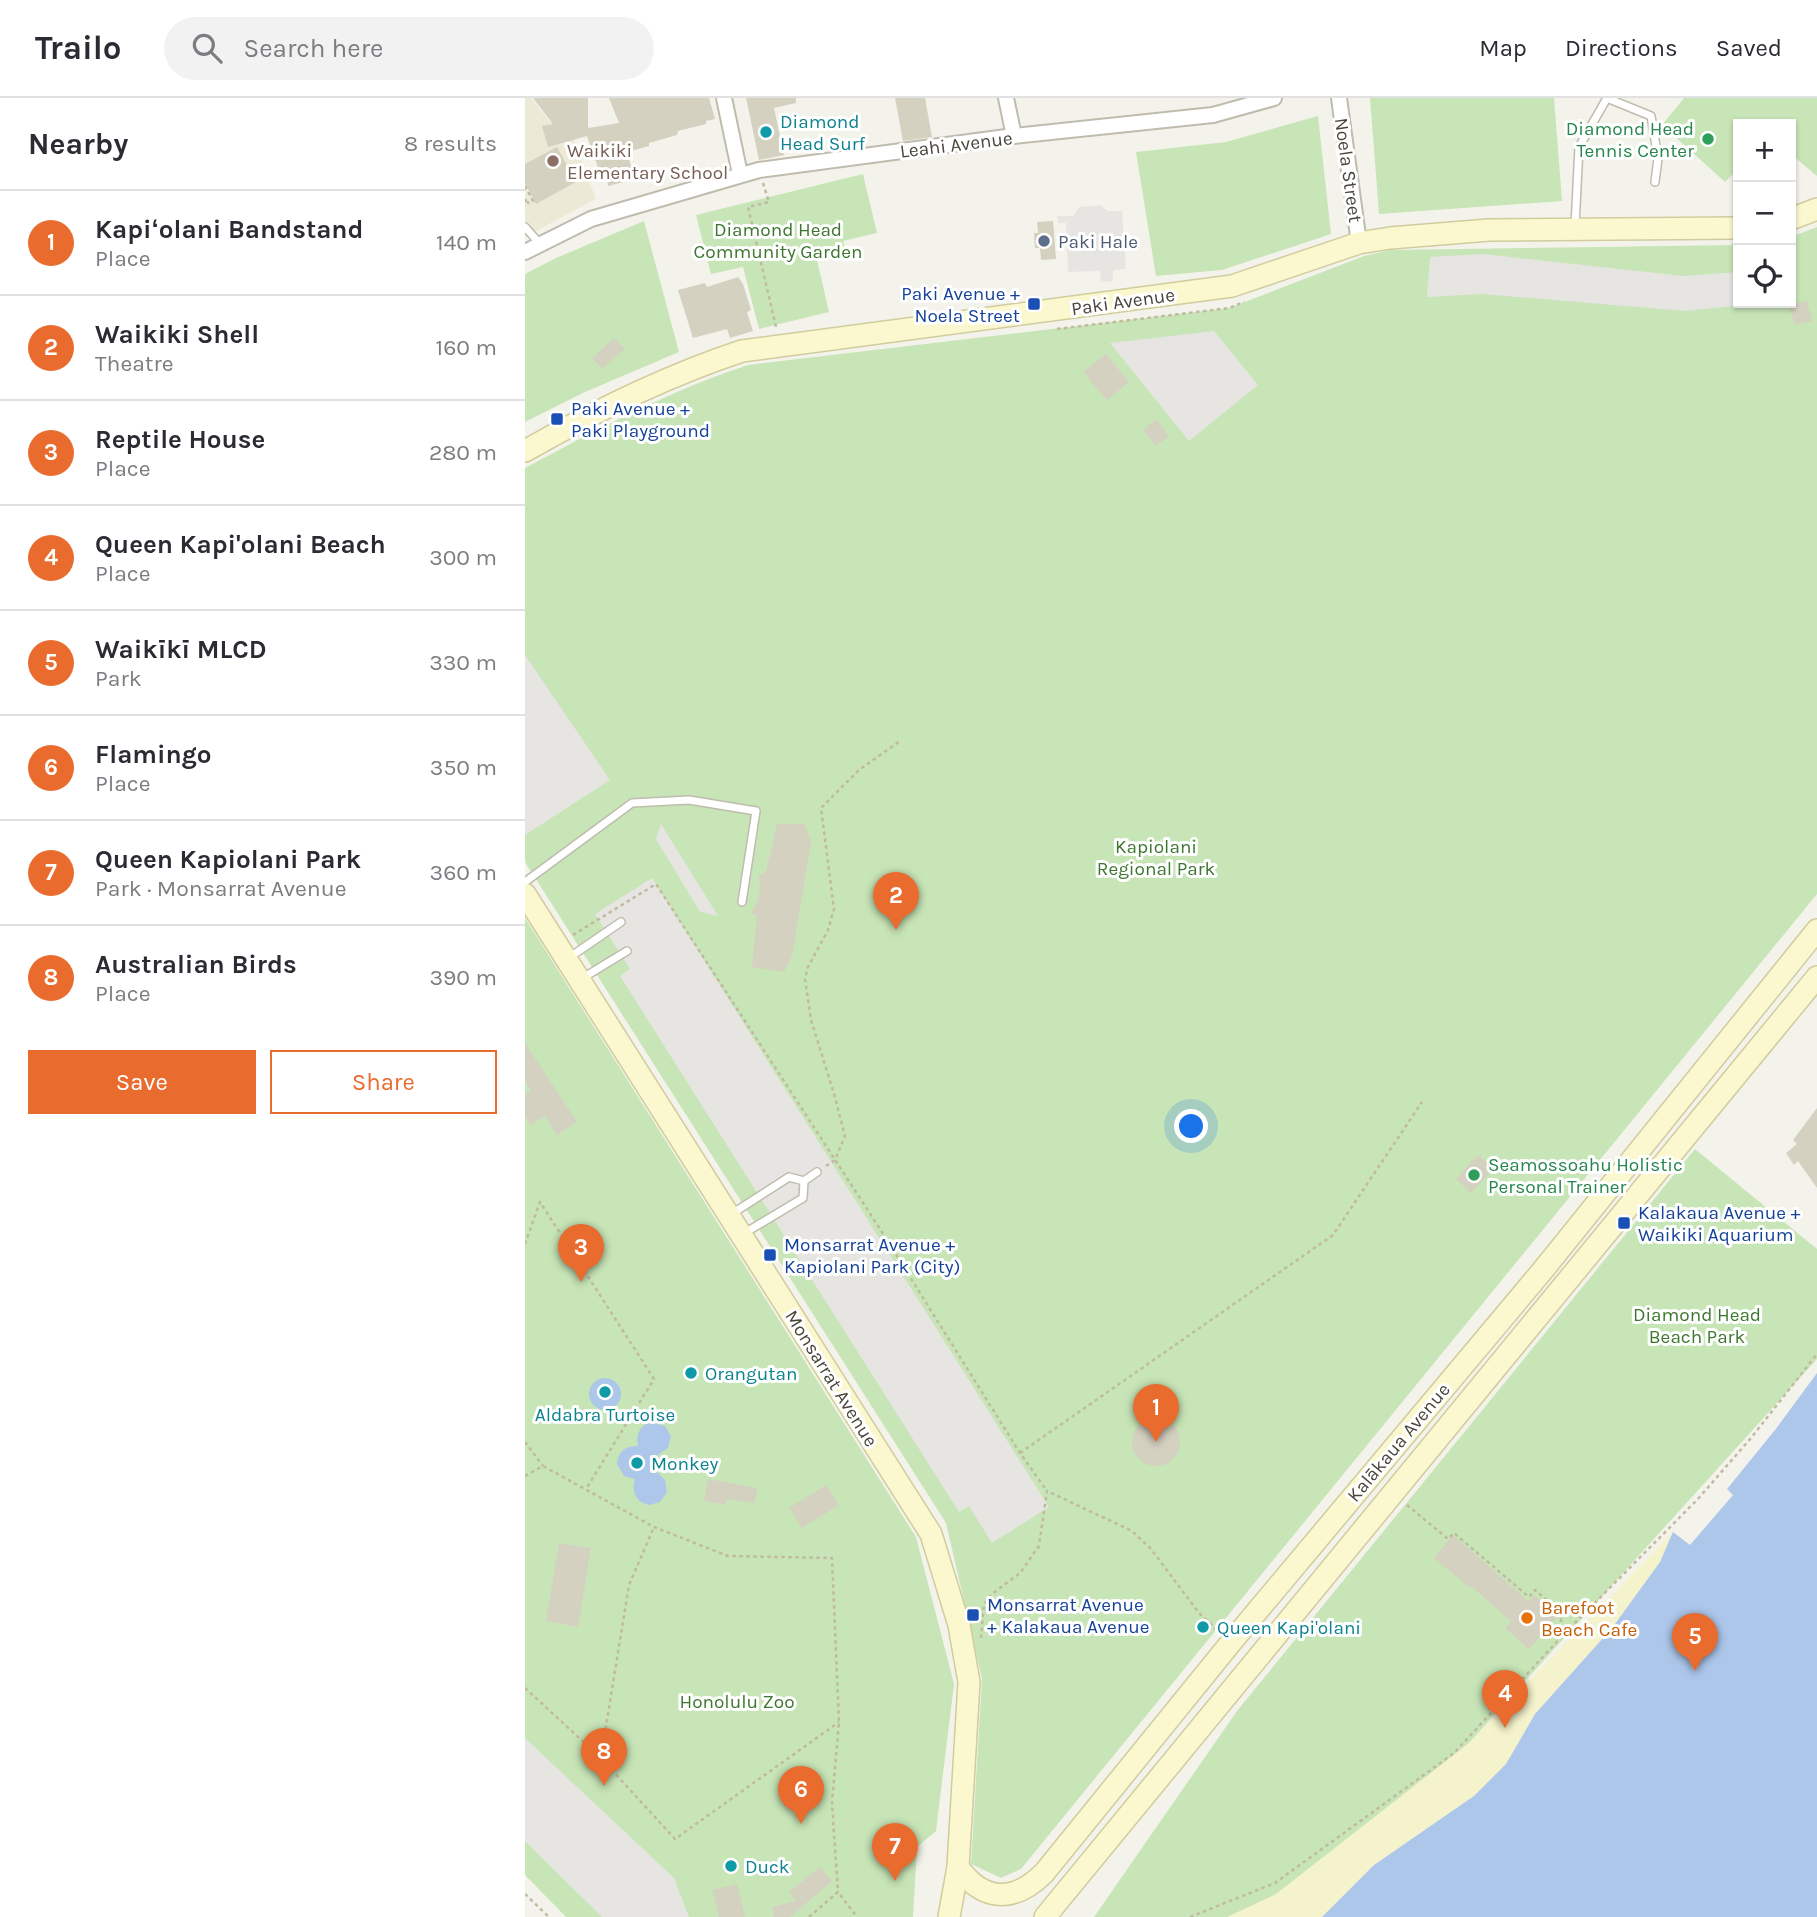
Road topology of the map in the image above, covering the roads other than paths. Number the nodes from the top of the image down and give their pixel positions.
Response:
1 (724, 98) edge
2 (1006, 98) edge
3 (1274, 98) edge
4 (1339, 98) edge
5 (1607, 98) edge
6 (1014, 136) junction
7 (740, 174) junction
8 (1655, 182) dead end
9 (1817, 209) edge
10 (1796, 217) edge
11 (525, 227) edge
12 (1733, 228) edge
13 (1575, 229) junction
14 (1359, 243) junction
15 (540, 244) junction
16 (525, 252) edge
17 (525, 451) edge
18 (525, 882) edge
19 (525, 894) edge
20 (741, 902) dead end
21 (621, 922) dead end
22 (1817, 930) edge
23 (627, 951) dead end
24 (567, 959) junction
25 (1817, 977) edge
26 (580, 979) junction
27 (1714, 1080) junction
28 (817, 1172) dead end
29 (804, 1181) junction
30 (730, 1215) junction
31 (741, 1234) junction
32 (1492, 1329) junction
33 (1513, 1347) junction
34 (1239, 1646) junction
35 (958, 1867) junction
36 (949, 1917) edge
37 (1045, 1917) edge

1 - 7 street
2 - 6 street
3 - 6 street, Leahi Avenue
4 - 14 street, Noela Street
5 - 8 lane
5 - 13 lane
6 - 7 street, Leahi Avenue
7 - 15 street, Leahi Avenue
9 - 10 street
11 - 15 lane
12 - 13 street, Paki Avenue
13 - 14 street, Paki Avenue
14 - 17 street, Paki Avenue
15 - 16 street, Leahi Avenue
18 - 20 lane
19 - 24 street, Monsarrat Avenue
21 - 24 lane
22 - 27 street, Kalākaua Avenue
23 - 26 lane
24 - 26 street, Monsarrat Avenue
25 - 27 street, Kalākaua Avenue
26 - 30 street, Monsarrat Avenue
27 - 32 street, Kalākaua Avenue
27 - 33 street, Kalākaua Avenue
28 - 29 lane
29 - 30 lane
29 - 31 lane
30 - 31 street, Monsarrat Avenue
31 - 35 street, Monsarrat Avenue
32 - 33 lane
32 - 34 street, Kalākaua Avenue
33 - 34 street, Kalākaua Avenue
34 - 35 street, Kalākaua Avenue
34 - 37 street, Kalākaua Avenue
35 - 36 street, Monsarrat Avenue

